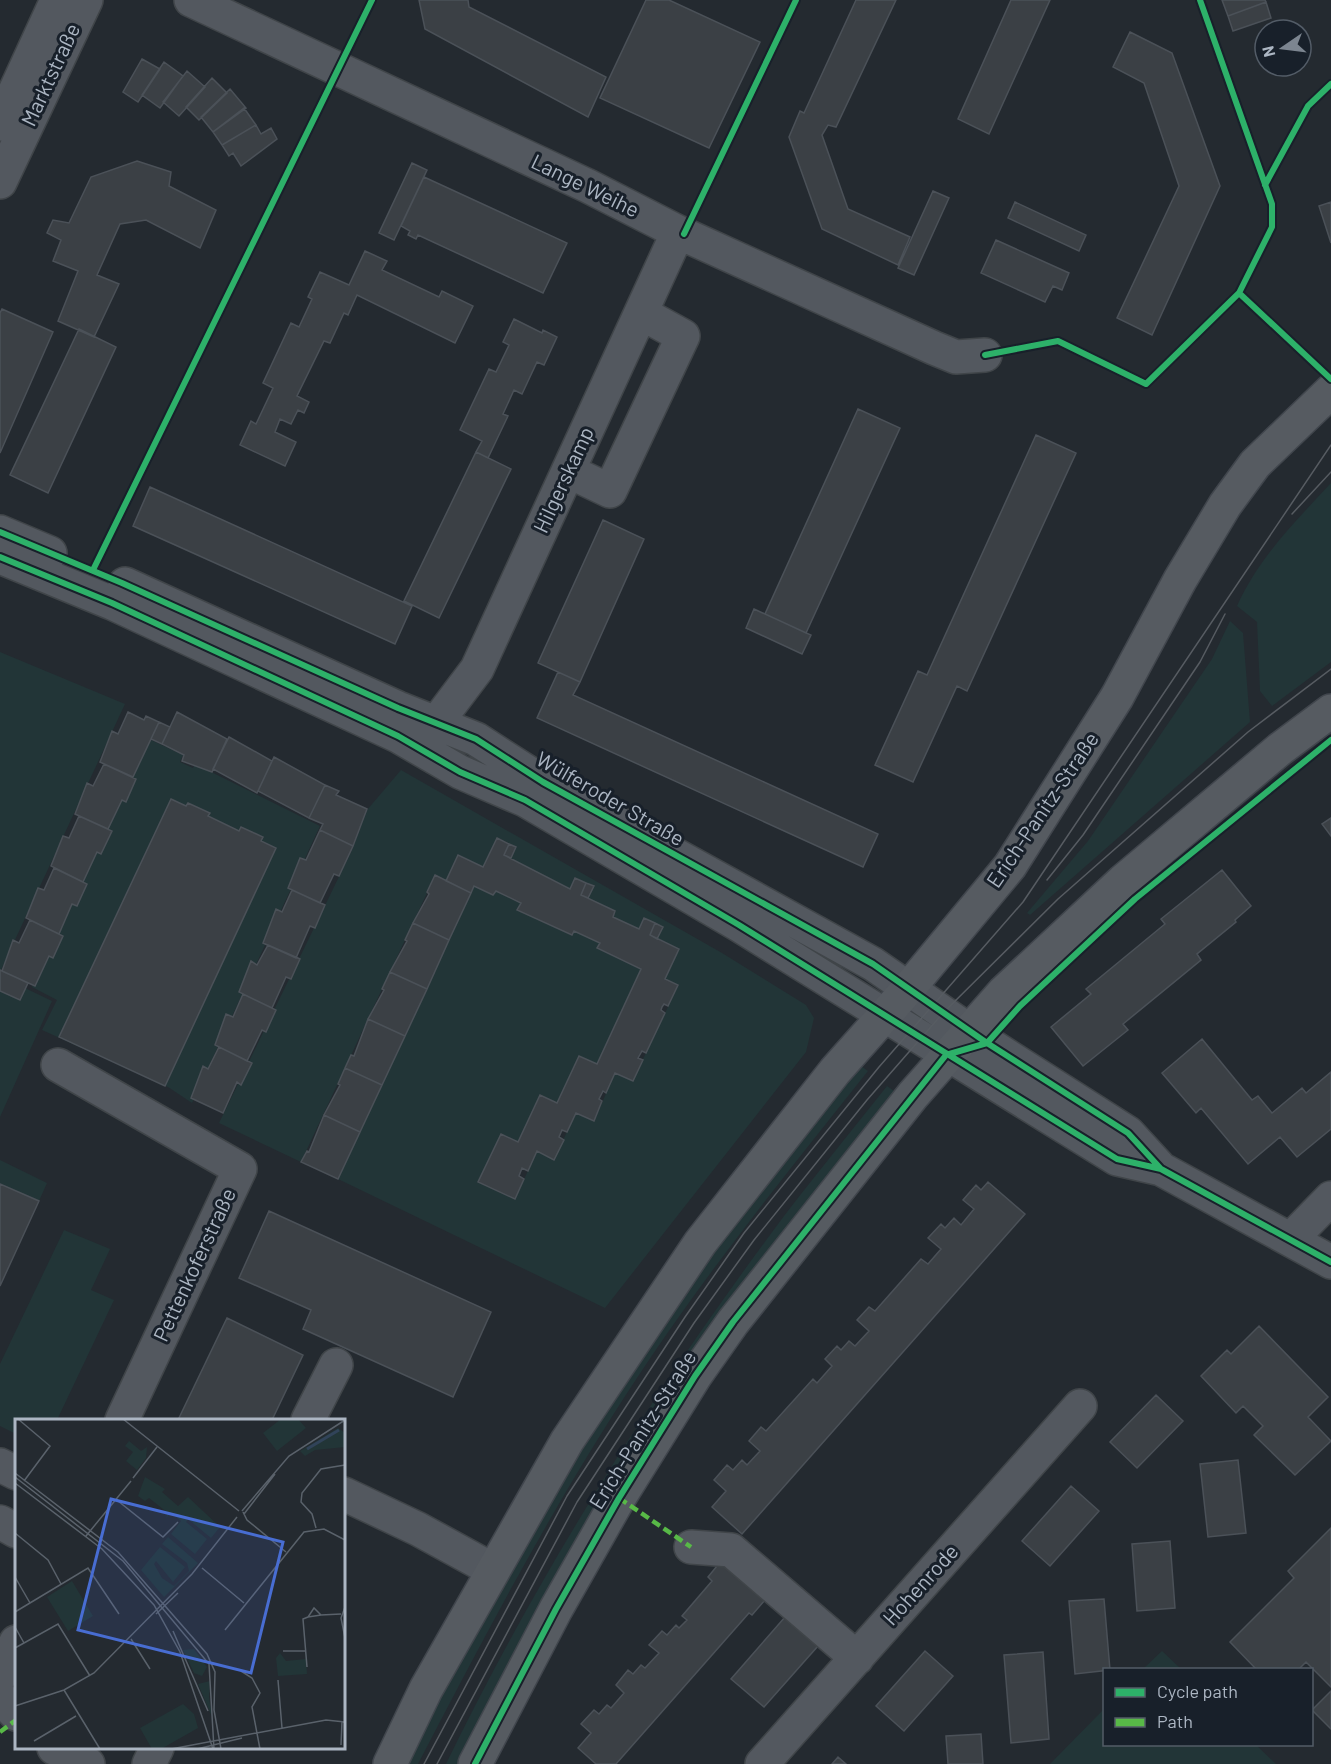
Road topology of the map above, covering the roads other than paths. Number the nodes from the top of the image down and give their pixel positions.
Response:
1 (57, 0) edge
2 (86, 0) edge
3 (191, 0) edge
4 (0, 124) edge
5 (0, 182) edge
6 (678, 232) junction
7 (641, 313) junction
8 (985, 354) dead end
9 (1331, 391) edge
10 (568, 471) junction
11 (0, 532) edge
12 (0, 557) edge
13 (1331, 711) edge
14 (437, 722) junction
15 (908, 989) junction
16 (885, 1015) junction
17 (969, 1031) junction
18 (946, 1056) junction
19 (57, 1065) dead end
20 (1161, 1169) junction
21 (1331, 1198) edge
22 (1291, 1239) junction
23 (1331, 1262) edge
24 (336, 1365) dead end
25 (1080, 1406) dead end
26 (122, 1419) edge
27 (309, 1419) edge
28 (0, 1465) edge
29 (15, 1472) edge
30 (345, 1494) edge
31 (0, 1522) edge
32 (15, 1530) edge
33 (691, 1547) dead end
34 (493, 1570) junction
35 (15, 1644) edge
36 (856, 1658) junction
37 (0, 1676) edge
38 (0, 1697) edge
39 (15, 1713) edge
40 (56, 1749) edge
41 (156, 1749) edge
42 (87, 1764) edge
43 (149, 1764) edge
44 (390, 1764) edge
45 (475, 1764) edge
46 (762, 1764) edge

1 - 4 street, Marktstraße
2 - 5 street, Marktstraße
3 - 6 street, Lange Weihe
6 - 7 street, Hilgerskamp
6 - 8 street, Lange Weihe
7 - 10 street, Hilgerskamp
7 - 10 street
9 - 15 main road, Erich-Panitz-Straße
10 - 14 street, Hilgerskamp
11 - 14 street, Wülferoder Straße
12 - 16 street, Wülferoder Straße
13 - 17 main road, Erich-Panitz-Straße
14 - 15 street, Wülferoder Straße
15 - 16 main road, Erich-Panitz-Straße
15 - 17 street, Wülferoder Straße
16 - 18 street, Wülferoder Straße
16 - 34 main road, Erich-Panitz-Straße
17 - 18 main road, Erich-Panitz-Straße
17 - 20 street, Wülferoder Straße
18 - 20 street, Wülferoder Straße
18 - 45 main road, Erich-Panitz-Straße
19 - 26 street, Pettenkoferstraße
20 - 22 street, Wülferoder Straße
21 - 22 street
22 - 23 street, Wülferoder Straße
24 - 27 street
25 - 36 street, Hohenrode
28 - 29 street
30 - 34 street
31 - 32 street
33 - 36 street
34 - 44 main road, Erich-Panitz-Straße
35 - 37 street
36 - 46 street, Hohenrode
38 - 39 street
40 - 42 street
41 - 43 street

